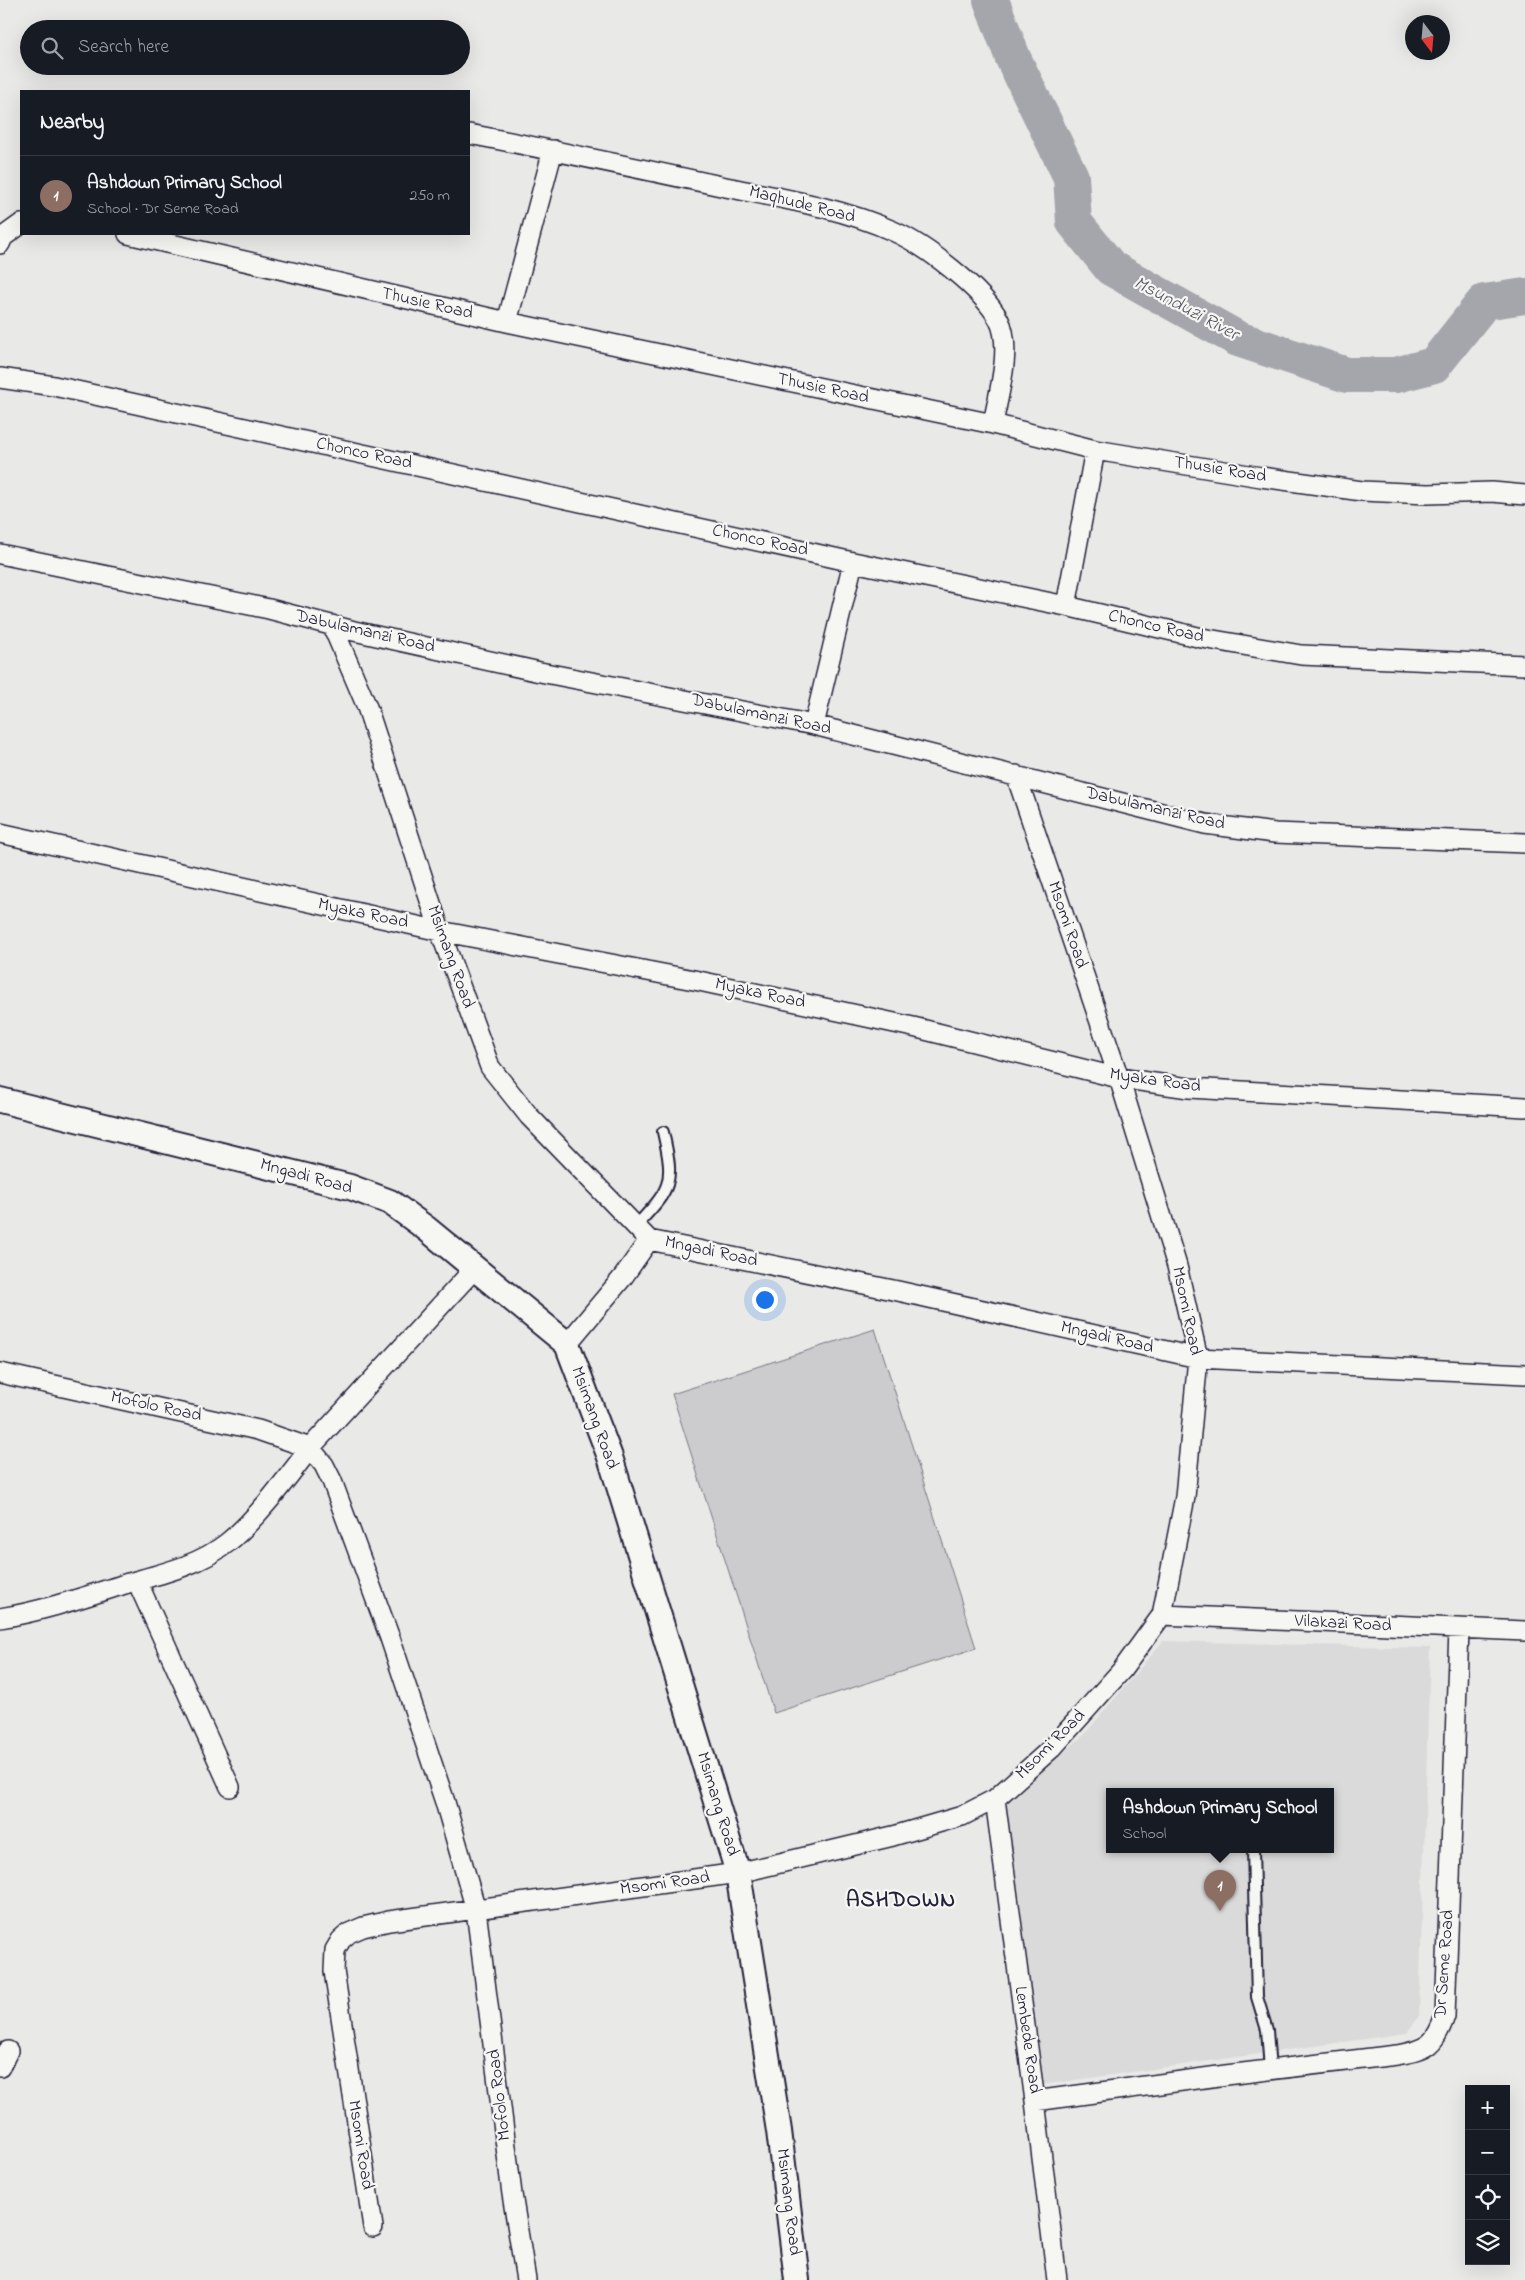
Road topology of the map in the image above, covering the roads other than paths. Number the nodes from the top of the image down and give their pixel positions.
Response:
1 (470, 134) edge
2 (553, 150) junction
3 (20, 225) edge
4 (132, 235) edge
5 (0, 244) edge
6 (507, 322) junction
7 (0, 378) edge
8 (993, 424) junction
9 (1095, 450) junction
10 (1525, 495) edge
11 (0, 554) edge
12 (853, 562) junction
13 (1066, 606) junction
14 (332, 625) junction
15 (1525, 665) edge
16 (814, 725) junction
17 (1016, 775) junction
18 (0, 833) edge
19 (1525, 844) edge
20 (440, 931) junction
21 (1119, 1078) junction
22 (0, 1100) edge
23 (1525, 1107) edge
24 (663, 1132) dead end
25 (636, 1226) junction
26 (649, 1240) junction
27 (475, 1268) junction
28 (567, 1344) junction
29 (1198, 1358) junction
30 (0, 1372) edge
31 (1525, 1374) edge
32 (310, 1448) junction
33 (137, 1581) junction
34 (1162, 1615) junction
35 (0, 1618) edge
36 (1459, 1630) junction
37 (1525, 1631) edge
38 (230, 1787) dead end
39 (995, 1800) junction
40 (1253, 1853) edge
41 (738, 1873) junction
42 (476, 1910) junction
43 (1270, 2070) junction
44 (1035, 2101) junction
45 (373, 2227) dead end
46 (526, 2280) edge
47 (797, 2280) edge
48 (1057, 2280) edge

1 - 2 street, Maqhude Road
2 - 6 street
2 - 8 street, Maqhude Road
3 - 5 street
4 - 6 street, Thusie Road
6 - 8 street, Thusie Road
7 - 12 street, Chonco Road
8 - 9 street, Thusie Road
9 - 10 street, Thusie Road
9 - 13 street
11 - 14 street, Dabulamanzi Road
12 - 13 street, Chonco Road
12 - 16 street
13 - 15 street, Chonco Road
14 - 16 street, Dabulamanzi Road
14 - 20 street, Msimang Road
16 - 17 street, Dabulamanzi Road
17 - 19 street, Dabulamanzi Road
17 - 21 street, Msomi Road
18 - 20 street, Myaka Road
20 - 21 street, Myaka Road
20 - 25 street, Msimang Road
21 - 23 street, Myaka Road
21 - 29 street, Msomi Road
22 - 27 street, Mngadi Road
24 - 25 lane
25 - 26 street, Msimang Road
26 - 28 street, Mngadi Road
26 - 29 street, Mngadi Road
27 - 28 street, Mngadi Road
27 - 32 street
28 - 41 street, Msimang Road
29 - 31 street, Mngadi Road
29 - 34 street, Msomi Road
30 - 32 street, Mofolo Road
32 - 33 street
32 - 42 street, Mofolo Road
33 - 35 street
33 - 38 street
34 - 36 street, Vilakazi Road
34 - 39 street, Msomi Road
36 - 37 street, Vilakazi Road
36 - 43 street, Dr Seme Road
39 - 41 street, Msomi Road
39 - 44 street, Lembede Road
40 - 43 lane
41 - 42 street, Msomi Road
41 - 47 street, Msimang Road
42 - 45 street, Msomi Road
42 - 46 street, Mofolo Road
43 - 44 street, Dr Seme Road
44 - 48 street, Lembede Road

